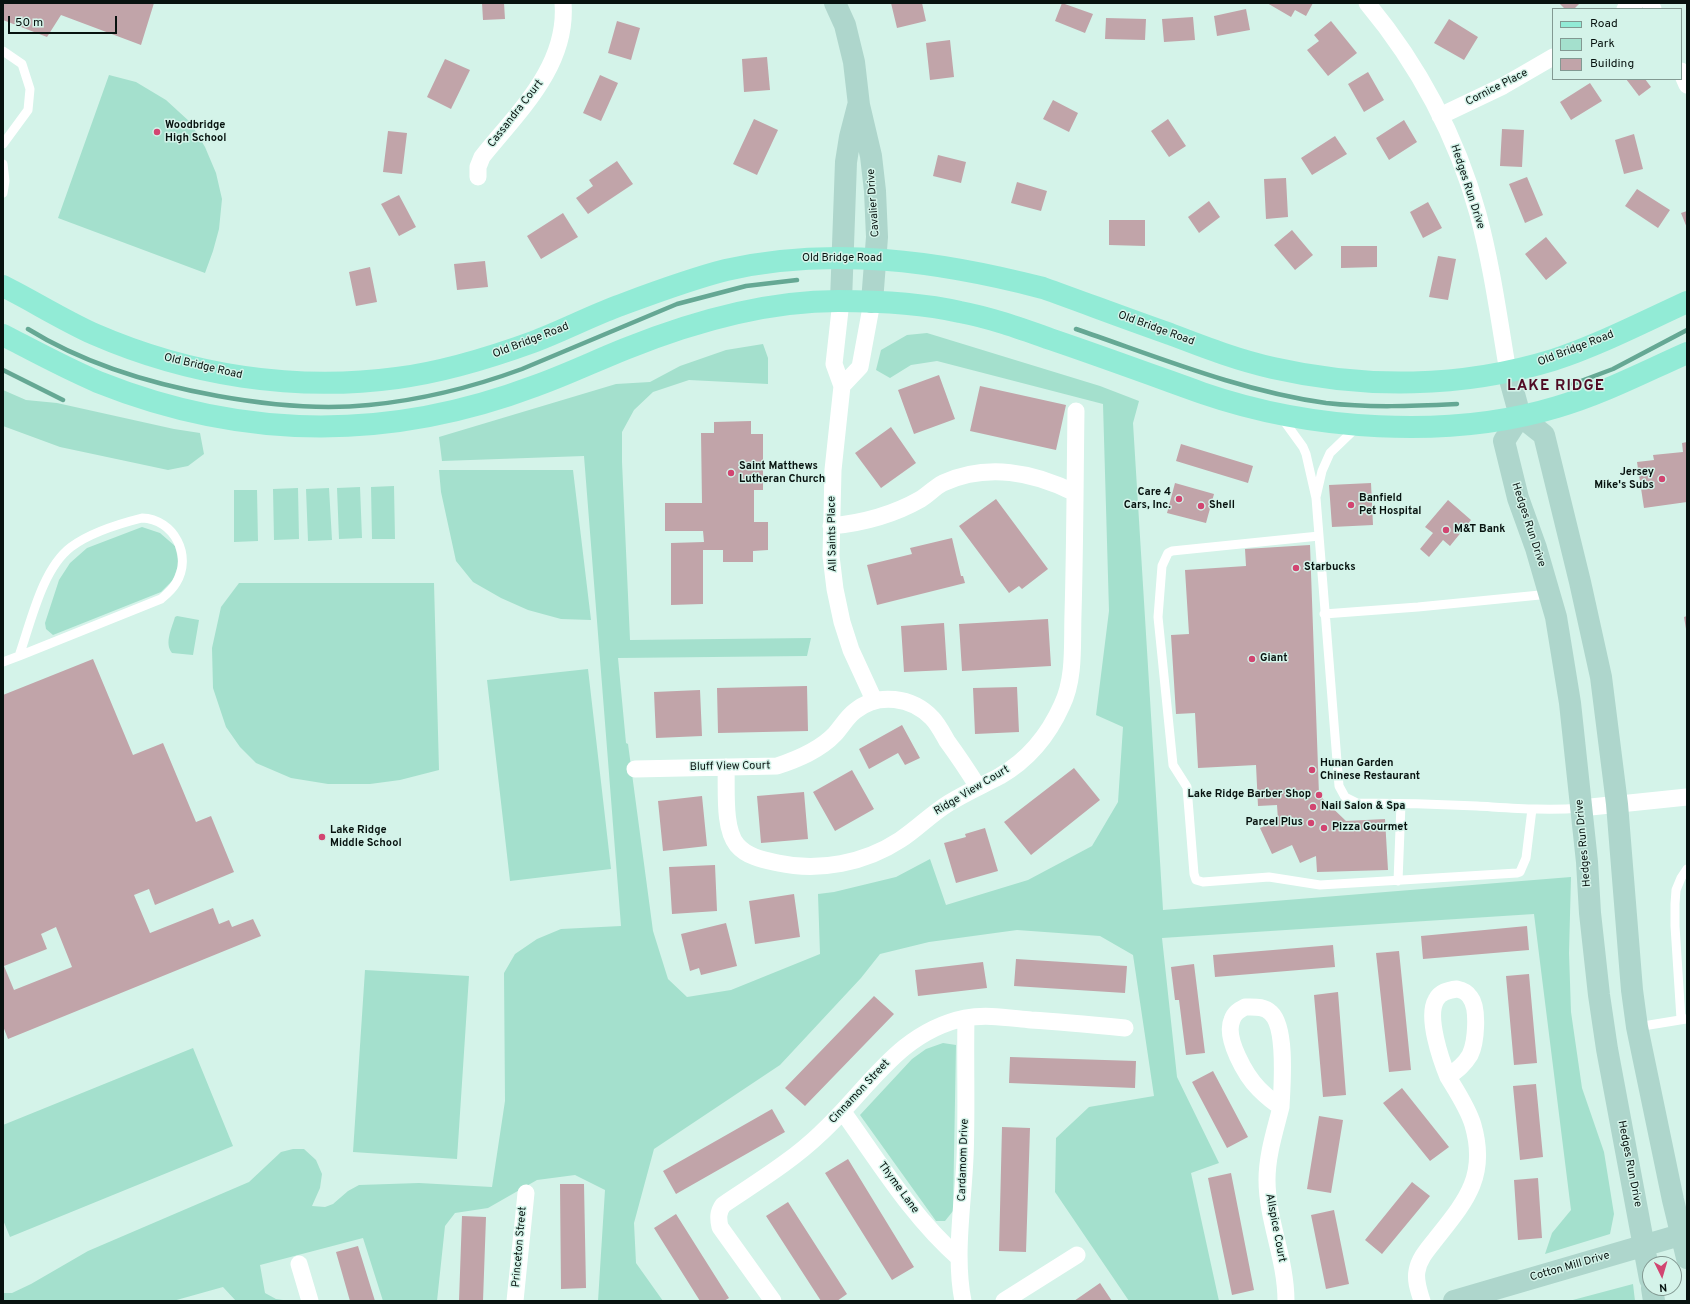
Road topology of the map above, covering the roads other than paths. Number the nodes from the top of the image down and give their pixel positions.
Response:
1 (562, 3) edge
2 (835, 3) edge
3 (1367, 3) edge
4 (3, 51) edge
5 (1552, 58) edge
6 (1682, 73) edge
7 (1687, 85) edge
8 (858, 105) junction
9 (1440, 116) junction
10 (3, 144) edge
11 (3, 164) edge
12 (478, 177) dead end
13 (3, 193) edge
14 (841, 258) junction
15 (876, 259) junction
16 (3, 286) edge
17 (841, 301) junction
18 (872, 302) junction
19 (1687, 302) edge
20 (3, 335) edge
21 (1687, 353) edge
22 (1508, 372) junction
23 (842, 386) junction
24 (1076, 411) dead end
25 (1278, 413) junction
26 (1520, 416) junction
27 (1359, 425) junction
28 (1075, 493) junction
29 (1316, 498) junction
30 (831, 526) junction
31 (1319, 536) junction
32 (1550, 594) junction
33 (1324, 614) junction
34 (19, 656) junction
35 (3, 662) edge
36 (874, 700) junction
37 (726, 766) junction
38 (635, 769) dead end
39 (978, 787) junction
40 (1687, 797) edge
41 (1401, 804) junction
42 (1617, 804) junction
43 (1581, 808) junction
44 (1532, 809) junction
45 (1687, 869) edge
46 (1398, 881) junction
47 (966, 1018) junction
48 (1684, 1019) edge
49 (1125, 1028) dead end
50 (1637, 1028) junction
51 (1448, 1077) dead end
52 (1651, 1094) junction
53 (1617, 1100) junction
54 (1280, 1107) junction
55 (843, 1112) junction
56 (526, 1193) dead end
57 (1684, 1233) edge
58 (1644, 1246) junction
59 (1077, 1255) dead end
60 (1646, 1256) edge
61 (959, 1258) junction
62 (1687, 1258) edge
63 (299, 1264) dead end
64 (310, 1301) edge
65 (515, 1301) edge
66 (773, 1301) edge
67 (963, 1301) edge
68 (1004, 1301) edge
69 (1286, 1301) edge
70 (1422, 1301) edge
71 (1454, 1301) edge

1 - 12 street, Cassandra Court
2 - 8 street, Cavalier Drive
3 - 9 street, Hedges Run Drive
4 - 10 lane
5 - 9 street, Cornice Place
6 - 7 street
8 - 14 street, Cavalier Drive
8 - 15 street, Cavalier Drive
9 - 22 street, Hedges Run Drive
11 - 13 lane
14 - 15 main road, Old Bridge Road
14 - 16 main road, Old Bridge Road
14 - 17 street, Cavalier Drive
15 - 18 street, Cavalier Drive
15 - 22 main road, Old Bridge Road
17 - 18 main road
17 - 20 main road
17 - 23 street, All Saints Place
18 - 23 street
18 - 25 main road
19 - 22 main road, Old Bridge Road
21 - 26 main road
22 - 26 street, Hedges Run Drive
23 - 30 street, All Saints Place
24 - 28 street, Ridge View Court
25 - 27 main road
25 - 29 lane
26 - 27 main road
26 - 32 street, Hedges Run Drive
26 - 42 street
27 - 29 lane
28 - 30 street
28 - 39 street, Ridge View Court
29 - 31 lane
30 - 36 street, All Saints Place
31 - 33 lane
31 - 46 lane
32 - 33 lane
32 - 43 street, Hedges Run Drive
33 - 41 lane
34 - 34 lane
34 - 35 lane
36 - 37 street, Bluff View Court
36 - 39 street, Bluff View Court
37 - 38 street, Bluff View Court
37 - 39 street, Ridge View Court
40 - 42 street
41 - 44 lane
41 - 46 lane
42 - 43 street
42 - 50 street
43 - 44 lane
43 - 53 street, Hedges Run Drive
44 - 46 lane
45 - 48 lane
47 - 49 street, Cinnamon Street
47 - 55 street, Cinnamon Street
47 - 61 street, Cardamom Drive
48 - 50 lane
50 - 52 street
51 - 70 street
52 - 53 street
52 - 57 street
53 - 58 street, Hedges Run Drive
54 - 54 street, Allspice Court
54 - 69 street, Allspice Court
55 - 61 street, Thyme Lane
55 - 66 street, Cinnamon Street
56 - 65 street, Princeton Street
57 - 58 street, Cotton Mill Drive
57 - 62 street
58 - 60 street, Hedges Run Drive
58 - 71 street, Cotton Mill Drive
59 - 68 street
61 - 67 street, Cardamom Drive
63 - 64 street

